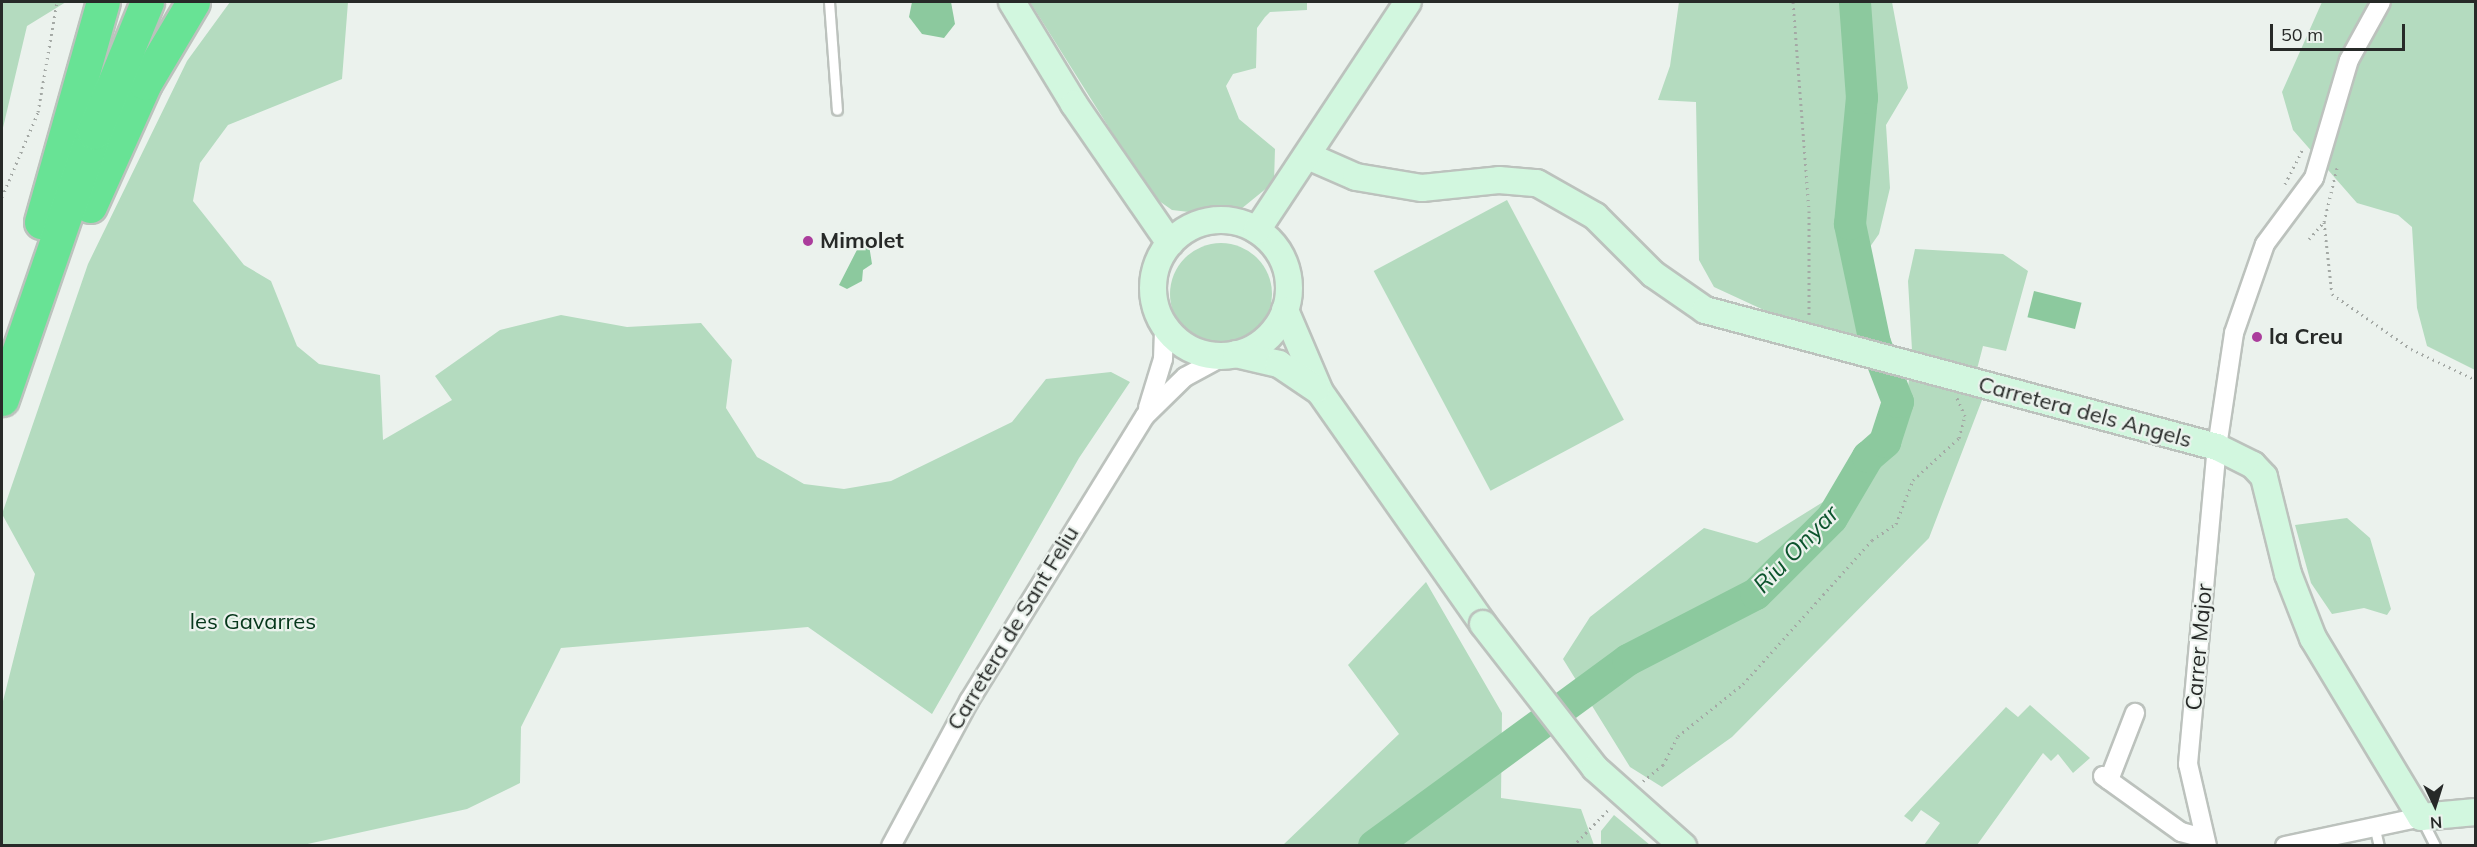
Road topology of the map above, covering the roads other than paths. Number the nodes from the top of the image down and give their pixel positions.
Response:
1 (103, 2) edge
2 (147, 2) edge
3 (193, 2) edge
4 (829, 2) edge
5 (1012, 2) edge
6 (1408, 2) edge
7 (2381, 2) edge
8 (837, 110) dead end
9 (1308, 156) junction
10 (1257, 230) junction
11 (1170, 243) junction
12 (1285, 310) junction
13 (1164, 325) junction
14 (17, 354) junction
15 (1230, 355) junction
16 (1320, 392) junction
17 (2, 399) edge
18 (1145, 416) junction
19 (2217, 447) junction
20 (2135, 713) dead end
21 (2475, 812) edge
22 (2421, 818) junction
23 (2374, 825) junction
24 (2205, 842) edge
25 (891, 846) edge
26 (1683, 846) edge
27 (2285, 846) edge
28 (2379, 846) edge
29 (2435, 846) edge

1 - 14 highway
2 - 14 highway
3 - 14 highway
4 - 8 lane
5 - 11 main road
6 - 9 main road
7 - 19 street, Carrer Major
9 - 10 main road
9 - 19 main road, Carretera dels Angels
10 - 11 main road
10 - 12 main road
11 - 13 main road
12 - 15 main road
12 - 16 main road
13 - 15 main road
13 - 18 street, Carretera de Sant Feliu
14 - 17 highway
15 - 16 main road
15 - 18 street, Carretera de Sant Feliu
16 - 26 main road, bridge
18 - 25 street, Carretera de Sant Feliu
19 - 22 main road, Carretera dels Angels
19 - 24 street, Carrer Major
20 - 24 street
21 - 22 main road
22 - 23 street
22 - 29 lane
23 - 27 street
23 - 28 lane

